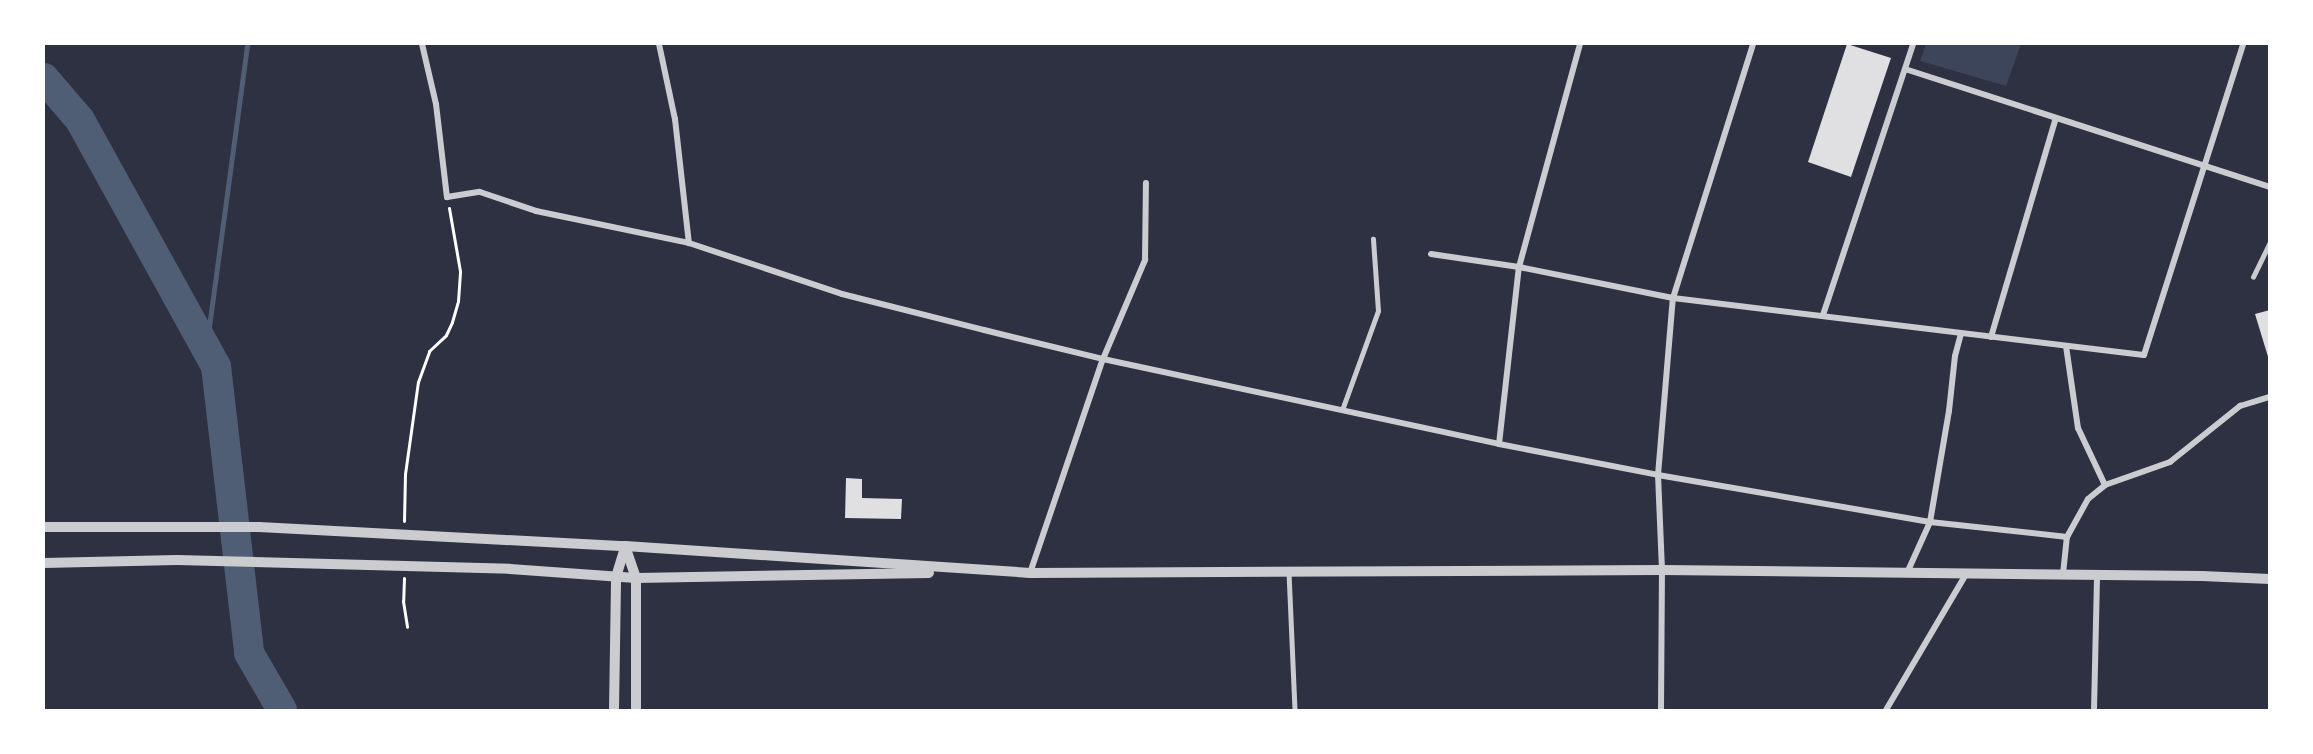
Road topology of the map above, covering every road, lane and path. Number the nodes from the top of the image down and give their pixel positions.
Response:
1 (422, 44) edge
2 (659, 44) edge
3 (1580, 44) edge
4 (1754, 44) edge
5 (1913, 44) edge
6 (2243, 44) edge
7 (1905, 69) junction
8 (2056, 118) junction
9 (2205, 166) junction
10 (1146, 183) dead end
11 (2270, 187) edge
12 (447, 197) junction
13 (1373, 240) dead end
14 (2270, 242) edge
15 (689, 243) junction
16 (1431, 254) dead end
17 (1519, 267) junction
18 (2253, 277) dead end
19 (1673, 298) junction
20 (1823, 315) junction
21 (1961, 334) junction
22 (1992, 337) junction
23 (2066, 346) junction
24 (1103, 358) junction
25 (2270, 397) edge
26 (1342, 410) junction
27 (1499, 444) junction
28 (1658, 475) junction
29 (2105, 486) junction
30 (1930, 522) junction
31 (404, 525) dead end
32 (44, 527) edge
33 (2067, 537) junction
34 (625, 546) junction
35 (44, 563) edge
36 (404, 570) dead end
37 (1662, 570) junction
38 (1004, 571) junction
39 (1289, 572) junction
40 (1030, 573) junction
41 (1906, 573) junction
42 (1967, 573) junction
43 (2063, 574) junction
44 (2097, 575) junction
45 (616, 577) junction
46 (636, 578) junction
47 (2270, 579) edge
48 (407, 627) dead end
49 (614, 711) edge
50 (636, 711) edge
51 (1295, 711) edge
52 (1661, 711) edge
53 (1886, 711) edge
54 (2094, 711) edge

1 - 12 street
2 - 15 street
3 - 17 street
4 - 19 street
5 - 7 street
6 - 9 street
7 - 8 street
7 - 20 street
8 - 9 street
8 - 22 street
9 - 11 street
9 - 23 street
10 - 24 street
12 - 15 street
12 - 31 path
13 - 26 lane
14 - 18 lane
15 - 24 street
16 - 17 street
17 - 19 street
17 - 27 street
19 - 20 street
19 - 28 street
20 - 21 street
21 - 22 street
21 - 30 street
22 - 23 street
23 - 29 street
24 - 26 street
24 - 40 street
25 - 29 street
26 - 27 street
27 - 28 street
28 - 30 street
28 - 37 street
29 - 33 street
30 - 33 street
30 - 41 street
32 - 34 street
33 - 43 street
34 - 38 street
34 - 45 street
34 - 46 street
35 - 45 street
36 - 48 path
37 - 39 street
37 - 41 street
37 - 52 street
38 - 40 street
38 - 46 street
39 - 40 street
39 - 51 lane
41 - 42 street
42 - 43 street
42 - 53 street
43 - 44 street
44 - 47 street
44 - 54 street
45 - 46 street
45 - 49 street
46 - 50 street

